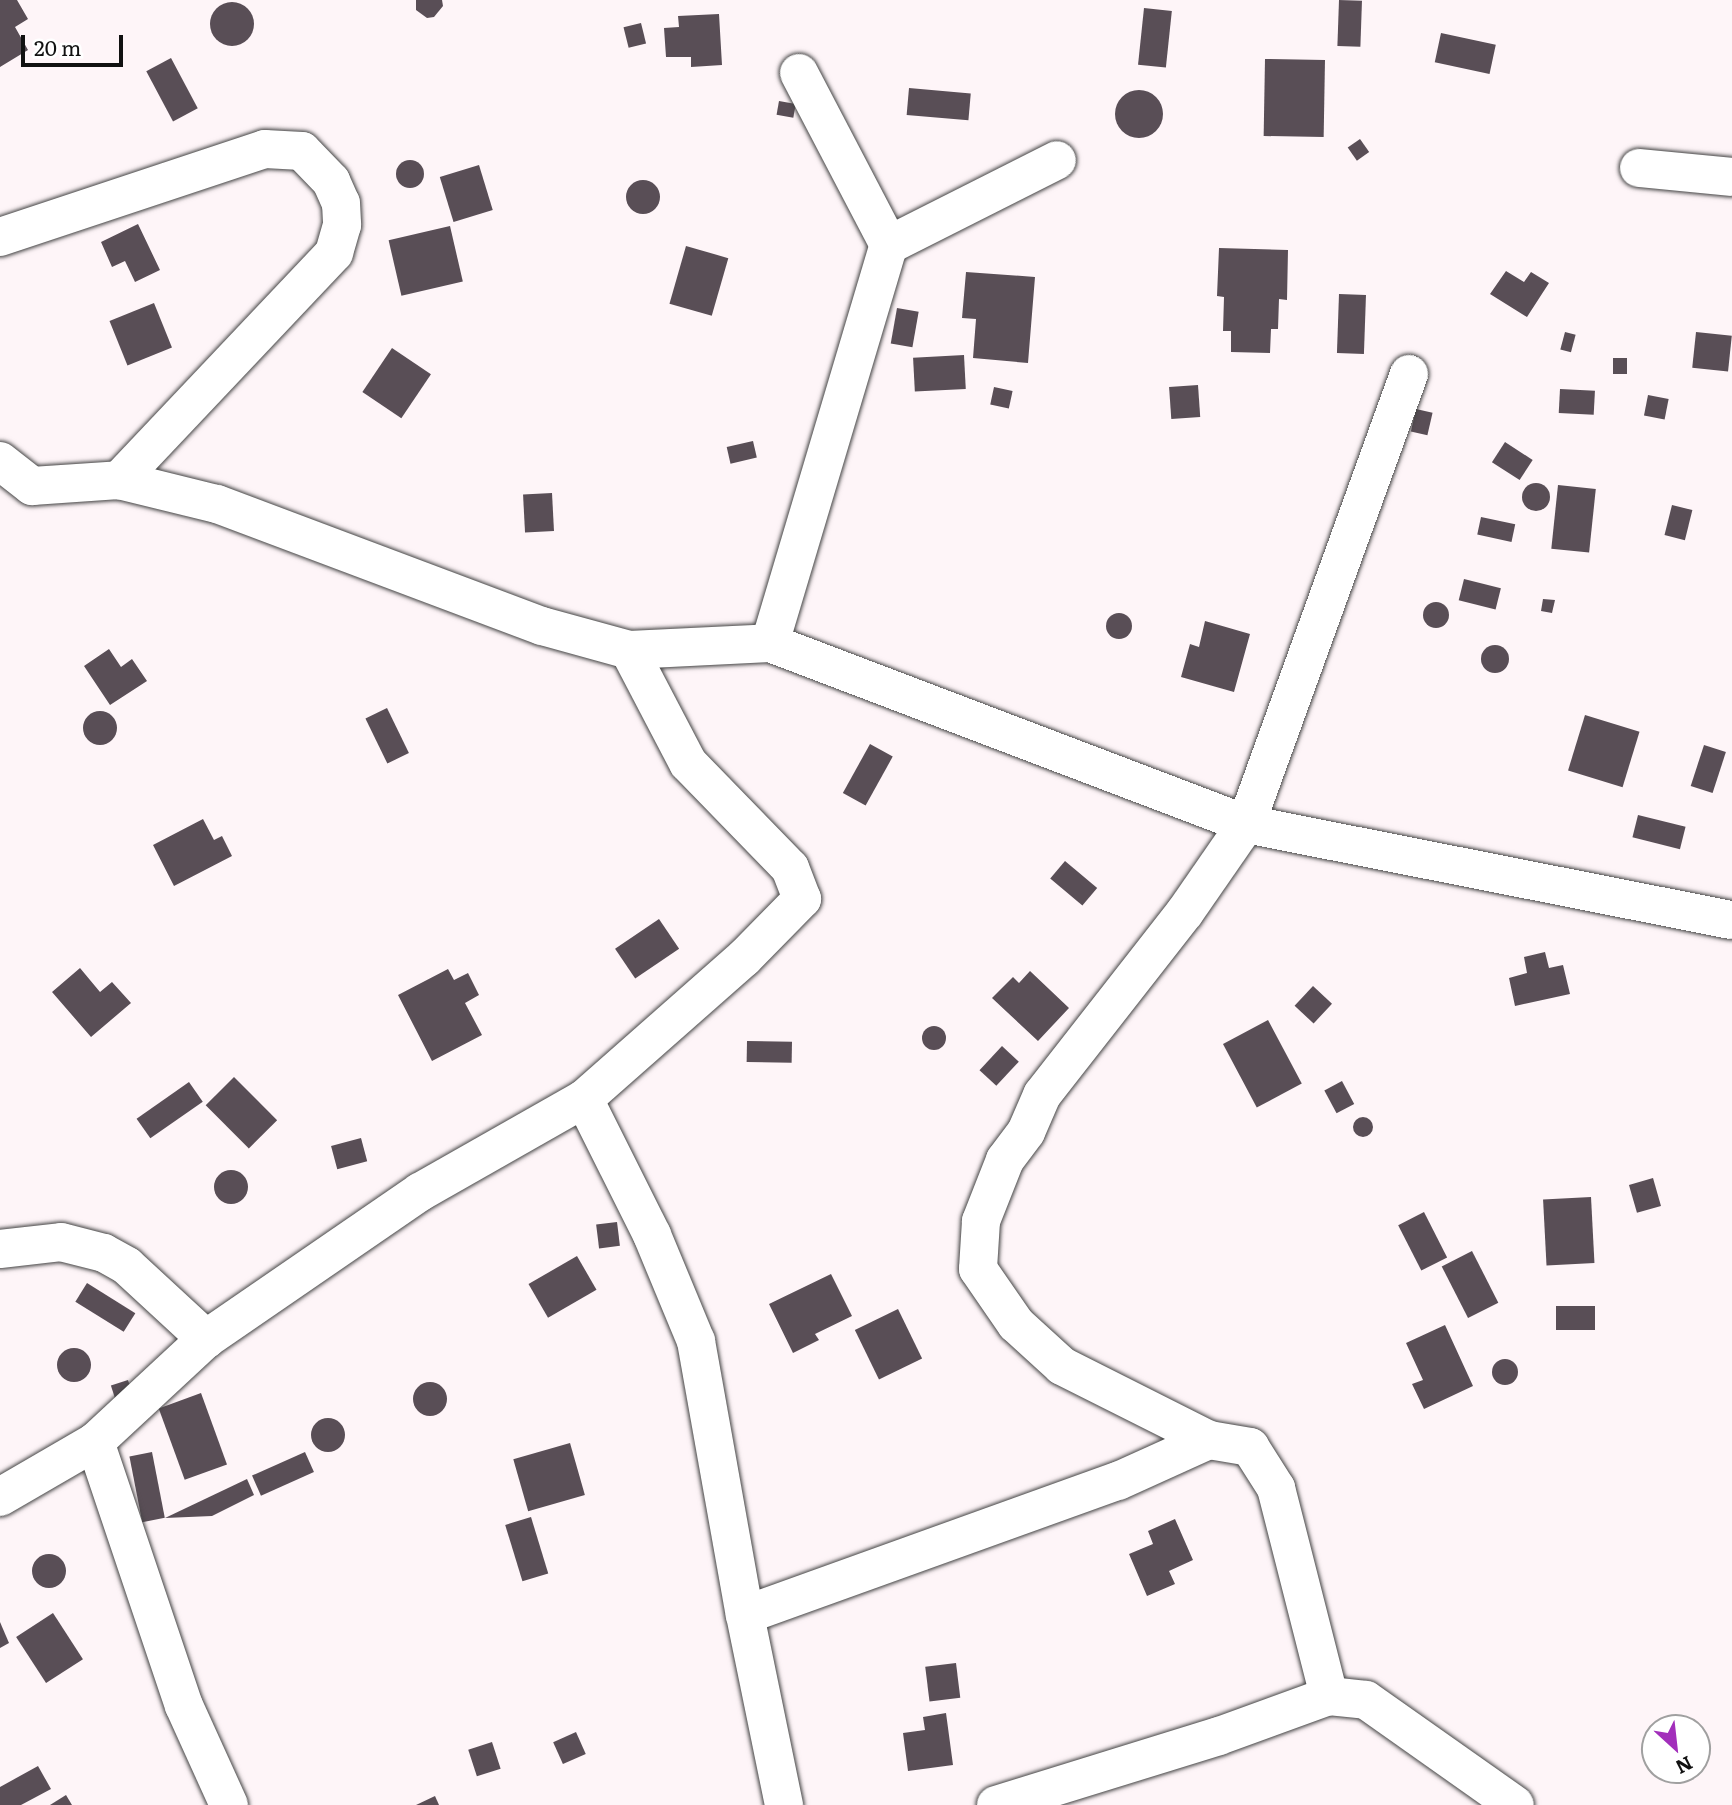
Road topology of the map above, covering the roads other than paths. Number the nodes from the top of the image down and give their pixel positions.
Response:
1 (799, 73) dead end
2 (1057, 160) dead end
3 (1639, 168) dead end
4 (1732, 177) edge
5 (0, 237) edge
6 (889, 245) junction
7 (1409, 374) dead end
8 (0, 461) edge
9 (119, 480) junction
10 (16, 490) edge
11 (770, 643) junction
12 (629, 650) junction
13 (1246, 824) junction
14 (1732, 920) edge
15 (584, 1099) junction
16 (0, 1249) edge
17 (206, 1339) junction
18 (1209, 1440) junction
19 (95, 1442) junction
20 (0, 1497) edge
21 (745, 1615) junction
22 (1329, 1696) junction
23 (229, 1805) edge
24 (784, 1805) edge
25 (996, 1805) edge
26 (1515, 1805) edge

1 - 6 street
2 - 6 street
3 - 4 street
5 - 9 street
6 - 11 street
7 - 13 street
8 - 10 street
9 - 10 street
9 - 12 street
11 - 12 street
11 - 13 street
12 - 15 street
13 - 14 street
13 - 18 street
15 - 17 street
15 - 21 street
16 - 17 street
17 - 19 street
18 - 21 street
18 - 22 street
19 - 20 street
19 - 23 street
21 - 24 street
22 - 25 street
22 - 26 street

